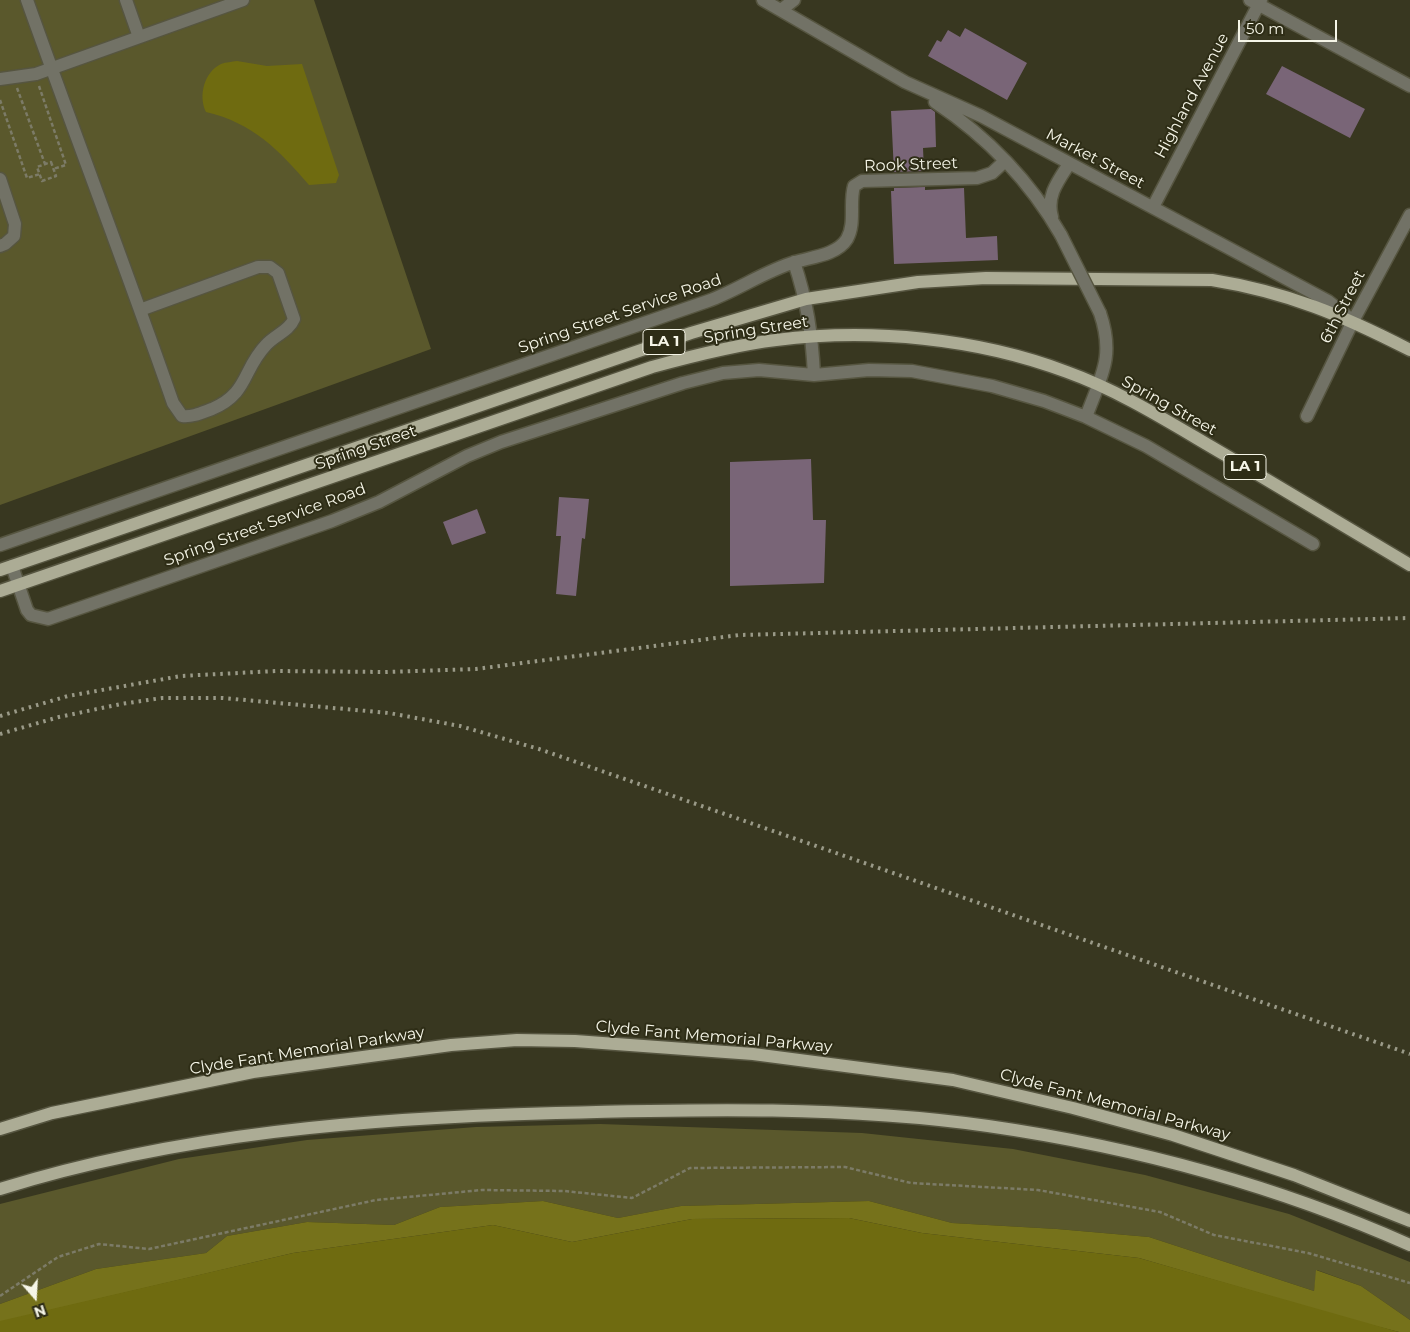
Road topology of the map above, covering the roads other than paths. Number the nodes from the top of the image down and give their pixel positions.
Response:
1 (27, 0) edge
2 (126, 0) edge
3 (243, 0) edge
4 (763, 0) edge
5 (794, 0) edge
6 (1257, 2) edge
7 (781, 10) junction
8 (139, 37) junction
9 (51, 68) junction
10 (4, 80) edge
11 (905, 82) junction
12 (1410, 86) edge
13 (1005, 161) junction
14 (1069, 164) junction
15 (0, 179) edge
16 (1153, 207) junction
17 (1410, 215) edge
18 (1052, 220) junction
19 (0, 246) edge
20 (794, 262) junction
21 (806, 299) junction
22 (140, 310) junction
23 (1353, 320) junction
24 (813, 337) junction
25 (1410, 350) edge
26 (814, 375) junction
27 (1098, 386) junction
28 (1307, 416) dead end
29 (1086, 417) junction
30 (1313, 544) dead end
31 (0, 545) edge
32 (1410, 565) edge
33 (6, 568) edge
34 (19, 584) junction
35 (0, 591) edge
36 (0, 1128) edge
37 (0, 1189) edge
38 (1410, 1222) edge
39 (1410, 1245) edge

1 - 9 street
2 - 8 street
3 - 8 street
4 - 7 street, Market Street
5 - 7 street
6 - 12 street
6 - 16 street, Highland Avenue
7 - 11 street, Market Street
8 - 9 street
9 - 10 street
9 - 22 street
11 - 13 street
11 - 14 street, Market Street
13 - 18 street
13 - 20 street, Rook Street
14 - 16 street, Market Street
14 - 18 street
15 - 19 street
16 - 23 street, Market Street
17 - 23 street, 6th Street
18 - 27 street, bridge
20 - 21 street
20 - 31 street, Spring Street Service Road
21 - 23 main road, Spring Street / LA 1
21 - 24 street
21 - 33 main road, Spring Street / LA 1
22 - 22 street
23 - 25 main road, Market Street / LA 1
23 - 28 street, 6th Street
24 - 26 street
24 - 27 main road, Spring Street / LA 1
24 - 34 main road, Spring Street / LA 1
26 - 29 street, Spring Street Service Road
26 - 34 street, Spring Street Service Road
27 - 29 street
27 - 32 main road, Spring Street / LA 1
29 - 30 street, Spring Street Service Road
33 - 34 street, Spring Street Service Road
34 - 35 main road, Spring Street / LA 1
36 - 38 main road, Clyde Fant Memorial Parkway
37 - 39 main road

